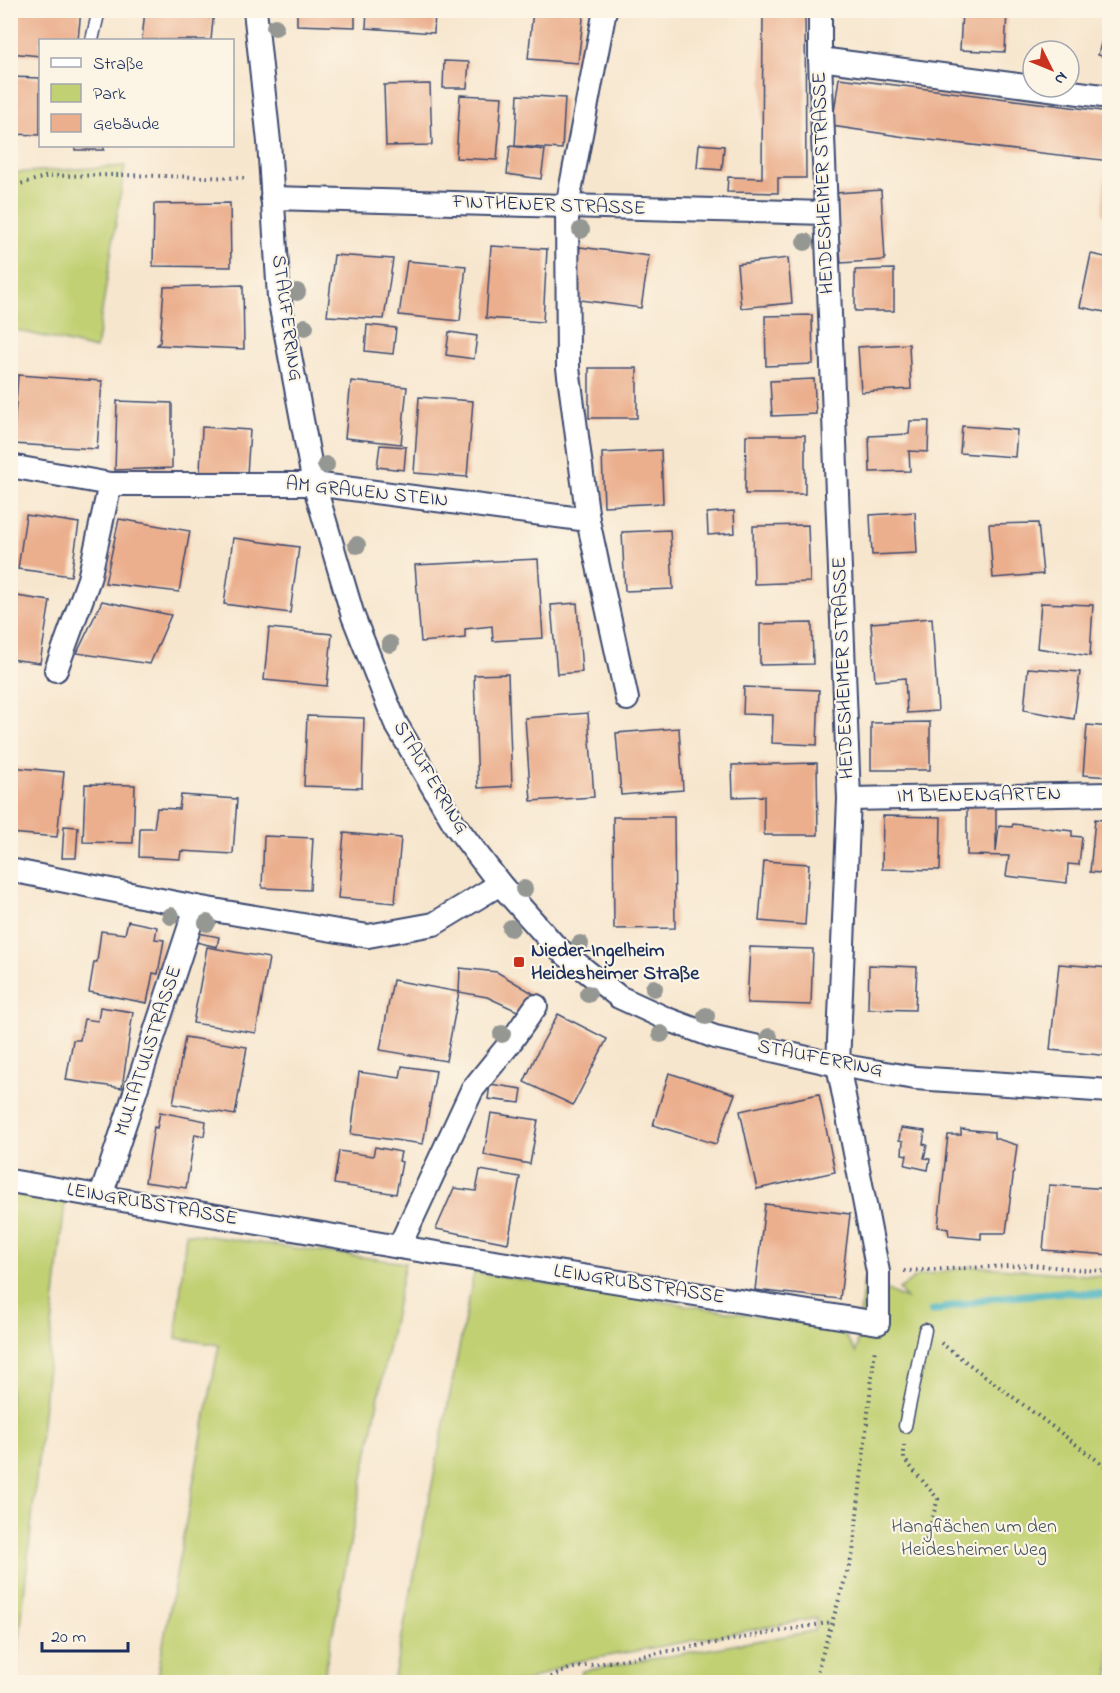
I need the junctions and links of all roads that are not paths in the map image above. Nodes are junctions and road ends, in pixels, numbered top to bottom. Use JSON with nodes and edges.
{"nodes":[{"id":1,"x":99,"y":10,"type":"edge"},
{"id":2,"x":255,"y":10,"type":"edge"},
{"id":3,"x":605,"y":10,"type":"edge"},
{"id":4,"x":820,"y":10,"type":"edge"},
{"id":5,"x":92,"y":39,"type":"edge"},
{"id":6,"x":820,"y":59,"type":"junction"},
{"id":7,"x":1110,"y":97,"type":"edge"},
{"id":8,"x":272,"y":198,"type":"junction"},
{"id":9,"x":567,"y":207,"type":"junction"},
{"id":10,"x":825,"y":213,"type":"junction"},
{"id":11,"x":10,"y":466,"type":"edge"},
{"id":12,"x":110,"y":484,"type":"junction"},
{"id":13,"x":314,"y":484,"type":"junction"},
{"id":14,"x":588,"y":520,"type":"junction"},
{"id":15,"x":56,"y":670,"type":"dead end"},
{"id":16,"x":627,"y":699,"type":"dead end"},
{"id":17,"x":1110,"y":794,"type":"edge"},
{"id":18,"x":849,"y":799,"type":"junction"},
{"id":19,"x":10,"y":870,"type":"edge"},
{"id":20,"x":500,"y":884,"type":"junction"},
{"id":21,"x":196,"y":907,"type":"junction"},
{"id":22,"x":536,"y":1006,"type":"dead end"},
{"id":23,"x":838,"y":1065,"type":"junction"},
{"id":24,"x":1110,"y":1091,"type":"edge"},
{"id":25,"x":10,"y":1181,"type":"edge"},
{"id":26,"x":101,"y":1196,"type":"junction"},
{"id":27,"x":399,"y":1247,"type":"junction"},
{"id":28,"x":878,"y":1323,"type":"joint"},
{"id":29,"x":925,"y":1330,"type":"road end"},
{"id":30,"x":905,"y":1426,"type":"road end"}],
"edges":[{"from":1,"to":5,"type":"lane"},
{"from":2,"to":8,"type":"street","name":"STAUFERRING"},
{"from":3,"to":9,"type":"street"},
{"from":4,"to":6,"type":"street","name":"HEIDESHEIMER STRASSE"},
{"from":6,"to":7,"type":"street"},
{"from":6,"to":10,"type":"street","name":"HEIDESHEIMER STRASSE"},
{"from":8,"to":9,"type":"street","name":"FINTHENER STRASSE"},
{"from":8,"to":13,"type":"street","name":"STAUFERRING"},
{"from":9,"to":10,"type":"street","name":"FINTHENER STRASSE"},
{"from":9,"to":14,"type":"street"},
{"from":10,"to":18,"type":"street","name":"HEIDESHEIMER STRASSE"},
{"from":11,"to":12,"type":"street","name":"AM GRAUEN STEIN"},
{"from":12,"to":13,"type":"street","name":"AM GRAUEN STEIN"},
{"from":12,"to":15,"type":"street"},
{"from":13,"to":14,"type":"street","name":"AM GRAUEN STEIN"},
{"from":13,"to":20,"type":"street","name":"STAUFERRING"},
{"from":14,"to":16,"type":"street"},
{"from":17,"to":18,"type":"street","name":"IM BIENENGARTEN"},
{"from":18,"to":23,"type":"street","name":"HEIDESHEIMER STRASSE"},
{"from":19,"to":21,"type":"street"},
{"from":20,"to":21,"type":"street"},
{"from":20,"to":23,"type":"street","name":"STAUFERRING"},
{"from":21,"to":26,"type":"street","name":"MULTATULISTRASSE"},
{"from":22,"to":27,"type":"street"},
{"from":23,"to":24,"type":"street","name":"STAUFERRING"},
{"from":23,"to":28,"type":"street","name":"HEIDESHEIMER STRASSE"},
{"from":25,"to":26,"type":"street","name":"LEINGRUBSTRASSE"},
{"from":26,"to":27,"type":"street","name":"LEINGRUBSTRASSE"},
{"from":27,"to":28,"type":"street","name":"LEINGRUBSTRASSE"},
{"from":29,"to":30,"type":"lane"}]}
